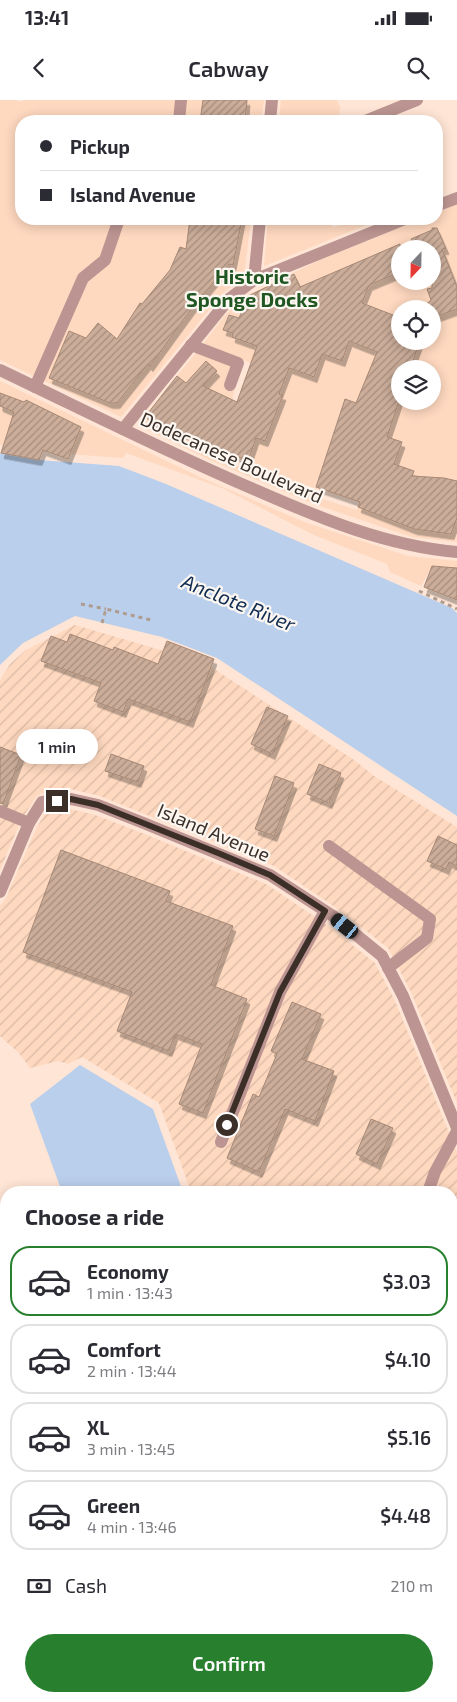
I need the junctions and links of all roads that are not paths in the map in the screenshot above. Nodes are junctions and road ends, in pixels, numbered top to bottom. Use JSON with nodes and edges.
{"nodes":[{"id":1,"x":181,"y":100,"type":"edge"},
{"id":2,"x":272,"y":100,"type":"edge"},
{"id":3,"x":417,"y":100,"type":"edge"},
{"id":4,"x":180,"y":115,"type":"edge"},
{"id":5,"x":271,"y":115,"type":"edge"},
{"id":6,"x":380,"y":115,"type":"edge"},
{"id":7,"x":457,"y":198,"type":"edge"},
{"id":8,"x":443,"y":203,"type":"edge"},
{"id":9,"x":117,"y":225,"type":"edge"},
{"id":10,"x":259,"y":225,"type":"edge"},
{"id":11,"x":390,"y":225,"type":"edge"},
{"id":12,"x":254,"y":280,"type":"junction"},
{"id":13,"x":191,"y":345,"type":"junction"},
{"id":14,"x":0,"y":370,"type":"edge"},
{"id":15,"x":230,"y":385,"type":"dead end"},
{"id":16,"x":35,"y":387,"type":"junction"},
{"id":17,"x":123,"y":429,"type":"junction"},
{"id":18,"x":457,"y":552,"type":"edge"},
{"id":19,"x":0,"y":810,"type":"edge"},
{"id":20,"x":29,"y":823,"type":"junction"},
{"id":21,"x":329,"y":846,"type":"dead end"},
{"id":22,"x":0,"y":892,"type":"edge"},
{"id":23,"x":325,"y":911,"type":"junction"},
{"id":24,"x":388,"y":968,"type":"junction"},
{"id":25,"x":457,"y":1129,"type":"edge"},
{"id":26,"x":220,"y":1142,"type":"dead end"},
{"id":27,"x":430,"y":1186,"type":"edge"}],
"edges":[{"from":1,"to":4,"type":"street"},
{"from":2,"to":5,"type":"street"},
{"from":3,"to":6,"type":"street"},
{"from":7,"to":8,"type":"street"},
{"from":9,"to":16,"type":"street"},
{"from":10,"to":12,"type":"street"},
{"from":11,"to":12,"type":"street"},
{"from":12,"to":13,"type":"street"},
{"from":13,"to":15,"type":"street"},
{"from":13,"to":17,"type":"street"},
{"from":14,"to":16,"type":"street","name":"Dodecanese Boulevard"},
{"from":16,"to":17,"type":"street","name":"Dodecanese Boulevard"},
{"from":17,"to":18,"type":"street","name":"Dodecanese Boulevard"},
{"from":19,"to":20,"type":"street"},
{"from":20,"to":22,"type":"street","name":"Island Avenue"},
{"from":20,"to":23,"type":"street","name":"Island Avenue"},
{"from":21,"to":24,"type":"street"},
{"from":23,"to":24,"type":"street","name":"Island Avenue"},
{"from":23,"to":26,"type":"street"},
{"from":24,"to":25,"type":"street","name":"Island Avenue"},
{"from":25,"to":27,"type":"street"}]}
